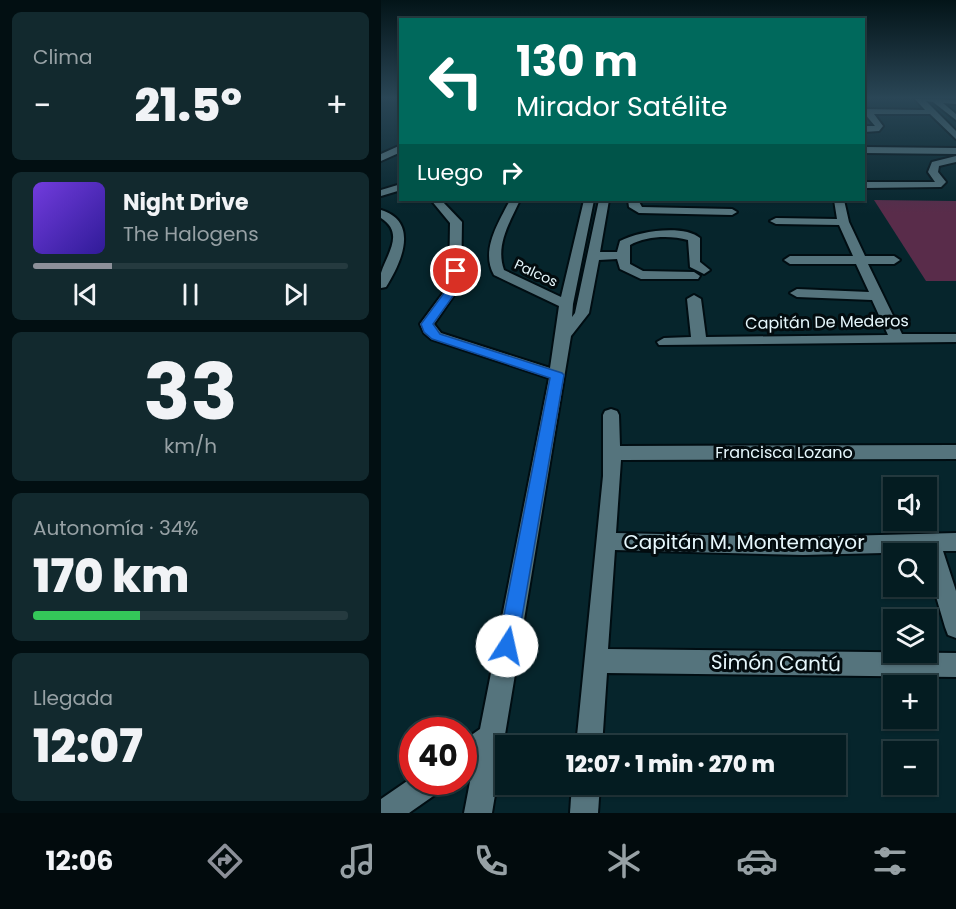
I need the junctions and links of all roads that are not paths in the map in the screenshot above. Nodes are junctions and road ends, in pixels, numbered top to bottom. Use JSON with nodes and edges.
{"nodes":[{"id":1,"x":399,"y":149,"type":"edge"},
{"id":2,"x":865,"y":150,"type":"edge"},
{"id":3,"x":956,"y":151,"type":"edge"},
{"id":4,"x":399,"y":155,"type":"edge"},
{"id":5,"x":381,"y":158,"type":"edge"},
{"id":6,"x":956,"y":159,"type":"edge"},
{"id":7,"x":381,"y":163,"type":"edge"},
{"id":8,"x":865,"y":185,"type":"edge"},
{"id":9,"x":399,"y":188,"type":"edge"},
{"id":10,"x":399,"y":195,"type":"edge"},
{"id":11,"x":381,"y":197,"type":"edge"},
{"id":12,"x":437,"y":201,"type":"edge"},
{"id":13,"x":515,"y":201,"type":"edge"},
{"id":14,"x":589,"y":201,"type":"edge"},
{"id":15,"x":604,"y":201,"type":"edge"},
{"id":16,"x":633,"y":201,"type":"edge"},
{"id":17,"x":839,"y":201,"type":"edge"},
{"id":18,"x":732,"y":212,"type":"dead end"},
{"id":19,"x":381,"y":213,"type":"edge"},
{"id":20,"x":776,"y":221,"type":"dead end"},
{"id":21,"x":843,"y":222,"type":"junction"},
{"id":22,"x":622,"y":255,"type":"junction"},
{"id":23,"x":595,"y":256,"type":"junction"},
{"id":24,"x":861,"y":259,"type":"junction"},
{"id":25,"x":790,"y":260,"type":"dead end"},
{"id":26,"x":894,"y":260,"type":"dead end"},
{"id":27,"x":381,"y":284,"type":"edge"},
{"id":28,"x":797,"y":294,"type":"dead end"},
{"id":29,"x":877,"y":296,"type":"junction"},
{"id":30,"x":694,"y":299,"type":"dead end"},
{"id":31,"x":566,"y":304,"type":"junction"},
{"id":32,"x":564,"y":335,"type":"junction"},
{"id":33,"x":956,"y":338,"type":"edge"},
{"id":34,"x":897,"y":339,"type":"junction"},
{"id":35,"x":699,"y":341,"type":"junction"},
{"id":36,"x":664,"y":342,"type":"dead end"},
{"id":37,"x":557,"y":375,"type":"junction"},
{"id":38,"x":611,"y":415,"type":"dead end"},
{"id":39,"x":956,"y":452,"type":"edge"},
{"id":40,"x":612,"y":453,"type":"junction"},
{"id":41,"x":930,"y":541,"type":"junction"},
{"id":42,"x":605,"y":542,"type":"junction"},
{"id":43,"x":956,"y":542,"type":"edge"},
{"id":44,"x":956,"y":627,"type":"edge"},
{"id":45,"x":595,"y":661,"type":"junction"},
{"id":46,"x":956,"y":664,"type":"edge"},
{"id":47,"x":590,"y":735,"type":"edge"},
{"id":48,"x":491,"y":737,"type":"junction"},
{"id":49,"x":477,"y":747,"type":"edge"},
{"id":50,"x":411,"y":795,"type":"edge"},
{"id":51,"x":585,"y":795,"type":"edge"},
{"id":52,"x":385,"y":813,"type":"edge"},
{"id":53,"x":478,"y":813,"type":"edge"},
{"id":54,"x":584,"y":813,"type":"edge"}],
"edges":[{"from":1,"to":5,"type":"street"},
{"from":2,"to":3,"type":"street"},
{"from":4,"to":7,"type":"street"},
{"from":6,"to":8,"type":"street"},
{"from":9,"to":11,"type":"street"},
{"from":10,"to":11,"type":"street"},
{"from":12,"to":37,"type":"street"},
{"from":13,"to":31,"type":"street","name":"Palcos"},
{"from":14,"to":31,"type":"street"},
{"from":15,"to":23,"type":"street"},
{"from":16,"to":18,"type":"street"},
{"from":17,"to":21,"type":"street"},
{"from":19,"to":27,"type":"street"},
{"from":20,"to":21,"type":"street"},
{"from":21,"to":24,"type":"street"},
{"from":22,"to":22,"type":"street"},
{"from":22,"to":23,"type":"street"},
{"from":23,"to":32,"type":"street"},
{"from":24,"to":25,"type":"street"},
{"from":24,"to":26,"type":"street"},
{"from":24,"to":29,"type":"street"},
{"from":28,"to":29,"type":"street"},
{"from":29,"to":34,"type":"street"},
{"from":30,"to":35,"type":"street"},
{"from":31,"to":32,"type":"street"},
{"from":32,"to":37,"type":"street"},
{"from":33,"to":34,"type":"street","name":"Capitán De Mederos"},
{"from":34,"to":35,"type":"street","name":"Capitán De Mederos"},
{"from":35,"to":36,"type":"street","name":"Capitán De Mederos"},
{"from":37,"to":48,"type":"street"},
{"from":38,"to":40,"type":"street"},
{"from":39,"to":40,"type":"street","name":"Francisca Lozano"},
{"from":40,"to":42,"type":"street"},
{"from":41,"to":42,"type":"street","name":"Capitán M. Montemayor"},
{"from":41,"to":43,"type":"street","name":"Capitán M. Montemayor"},
{"from":41,"to":44,"type":"street"},
{"from":42,"to":45,"type":"street"},
{"from":45,"to":46,"type":"street","name":"Simón Cantú"},
{"from":45,"to":47,"type":"street"},
{"from":48,"to":49,"type":"street"},
{"from":48,"to":53,"type":"street"},
{"from":50,"to":52,"type":"street"},
{"from":51,"to":54,"type":"street"}]}
